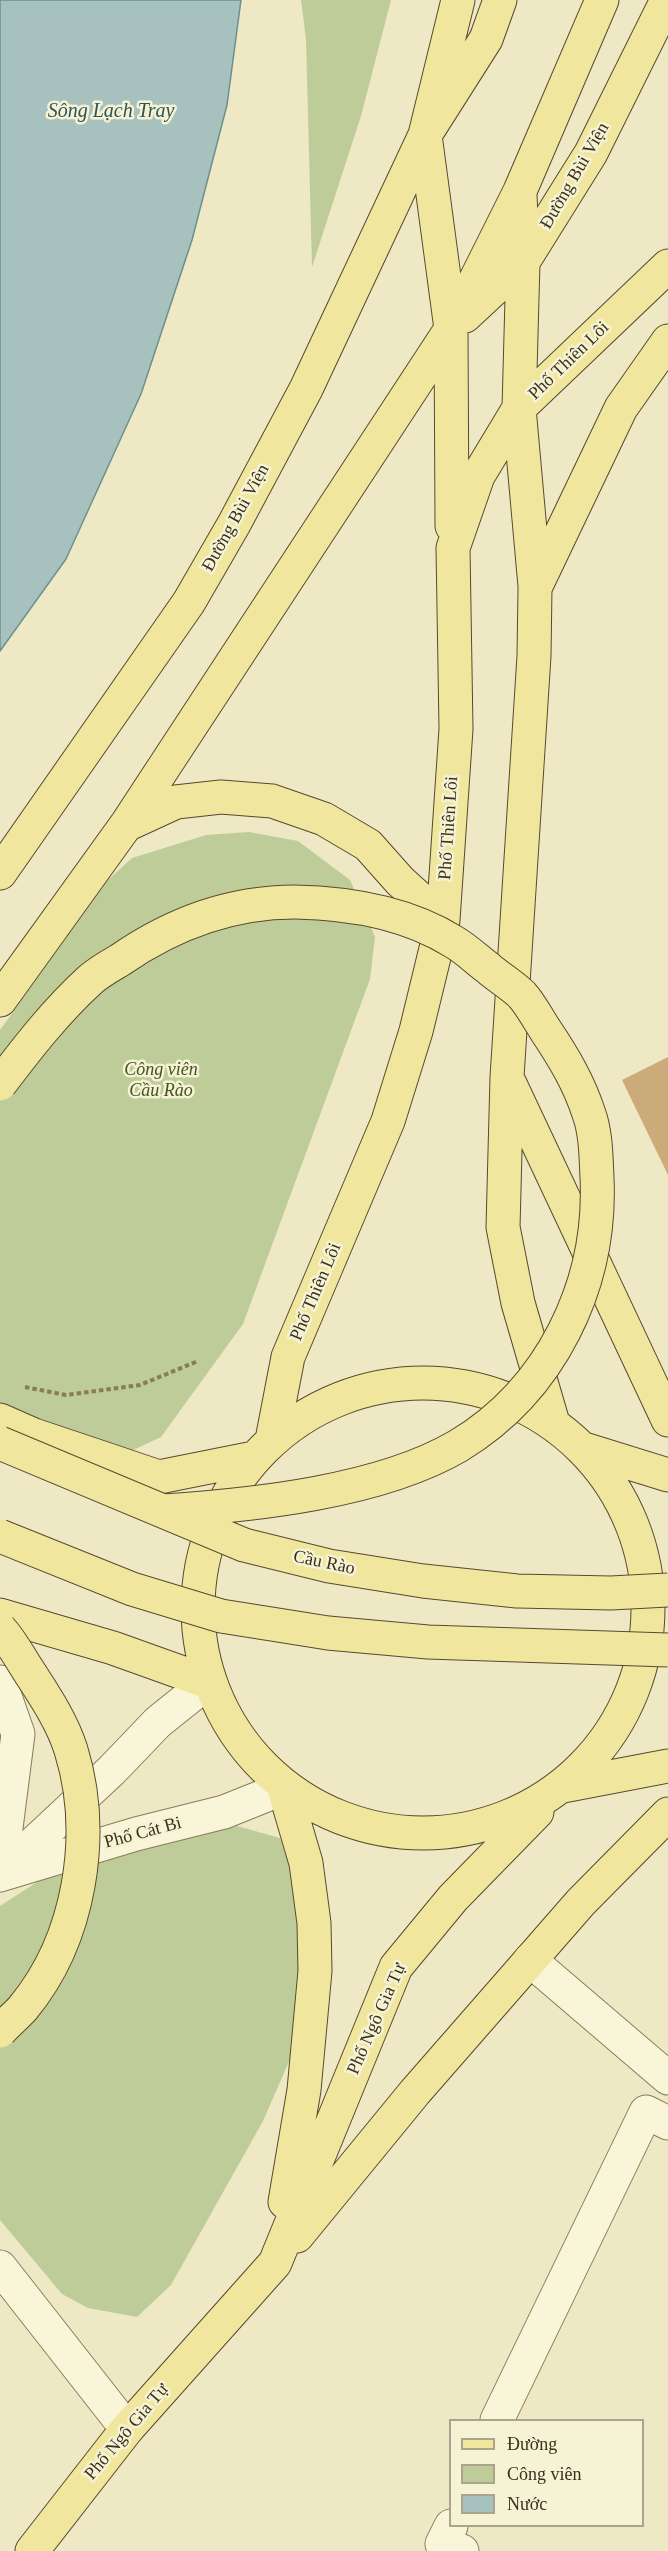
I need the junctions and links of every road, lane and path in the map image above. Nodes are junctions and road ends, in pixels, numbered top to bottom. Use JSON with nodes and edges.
{"nodes":[{"id":1,"x":458,"y":0,"type":"edge"},
{"id":2,"x":500,"y":0,"type":"edge"},
{"id":3,"x":602,"y":0,"type":"edge"},
{"id":4,"x":667,"y":0,"type":"edge"},
{"id":5,"x":425,"y":135,"type":"junction"},
{"id":6,"x":520,"y":191,"type":"junction"},
{"id":7,"x":523,"y":262,"type":"junction"},
{"id":8,"x":668,"y":266,"type":"edge"},
{"id":9,"x":451,"y":329,"type":"junction"},
{"id":10,"x":668,"y":341,"type":"edge"},
{"id":11,"x":519,"y":408,"type":"junction"},
{"id":12,"x":453,"y":548,"type":"junction"},
{"id":13,"x":535,"y":588,"type":"junction"},
{"id":14,"x":126,"y":825,"type":"junction"},
{"id":15,"x":0,"y":873,"type":"edge"},
{"id":16,"x":443,"y":920,"type":"junction"},
{"id":17,"x":0,"y":1000,"type":"edge"},
{"id":18,"x":507,"y":1077,"type":"junction"},
{"id":19,"x":0,"y":1084,"type":"edge"},
{"id":20,"x":198,"y":1361,"type":"dead end"},
{"id":21,"x":22,"y":1386,"type":"dead end"},
{"id":22,"x":0,"y":1420,"type":"edge"},
{"id":23,"x":668,"y":1420,"type":"edge"},
{"id":24,"x":553,"y":1423,"type":"junction"},
{"id":25,"x":0,"y":1443,"type":"edge"},
{"id":26,"x":263,"y":1449,"type":"junction"},
{"id":27,"x":584,"y":1449,"type":"junction"},
{"id":28,"x":668,"y":1475,"type":"edge"},
{"id":29,"x":164,"y":1511,"type":"junction"},
{"id":30,"x":0,"y":1536,"type":"edge"},
{"id":31,"x":668,"y":1590,"type":"edge"},
{"id":32,"x":0,"y":1616,"type":"edge"},
{"id":33,"x":0,"y":1629,"type":"edge"},
{"id":34,"x":668,"y":1650,"type":"edge"},
{"id":35,"x":0,"y":1682,"type":"edge"},
{"id":36,"x":208,"y":1682,"type":"junction"},
{"id":37,"x":668,"y":1766,"type":"edge"},
{"id":38,"x":563,"y":1786,"type":"junction"},
{"id":39,"x":284,"y":1788,"type":"junction"},
{"id":40,"x":668,"y":1814,"type":"edge"},
{"id":41,"x":0,"y":1875,"type":"edge"},
{"id":42,"x":530,"y":1960,"type":"junction"},
{"id":43,"x":0,"y":2031,"type":"edge"},
{"id":44,"x":668,"y":2078,"type":"edge"},
{"id":45,"x":668,"y":2123,"type":"edge"},
{"id":46,"x":275,"y":2263,"type":"junction"},
{"id":47,"x":0,"y":2267,"type":"edge"},
{"id":48,"x":498,"y":2419,"type":"edge"},
{"id":49,"x":127,"y":2429,"type":"junction"},
{"id":50,"x":450,"y":2527,"type":"edge"},
{"id":51,"x":32,"y":2551,"type":"edge"},
{"id":52,"x":462,"y":2551,"type":"edge"}],
"edges":[{"from":1,"to":5,"type":"main road","name":"Đường Bùi Viện"},
{"from":2,"to":5,"type":"main road","name":"Đường Bùi Viện"},
{"from":3,"to":6,"type":"main road","name":"Đường Bùi Viện"},
{"from":4,"to":7,"type":"main road","name":"Đường Bùi Viện"},
{"from":5,"to":9,"type":"main road"},
{"from":5,"to":15,"type":"main road","name":"Đường Bùi Viện"},
{"from":6,"to":7,"type":"main road"},
{"from":6,"to":9,"type":"main road","name":"Đường Bùi Viện"},
{"from":7,"to":9,"type":"main road","name":"Đường Bùi Viện"},
{"from":7,"to":11,"type":"main road"},
{"from":8,"to":11,"type":"main road","name":"Phố Thiên Lôi"},
{"from":9,"to":12,"type":"main road"},
{"from":9,"to":14,"type":"main road","name":"Đường Bùi Viện"},
{"from":10,"to":13,"type":"main road"},
{"from":11,"to":12,"type":"main road","name":"Phố Thiên Lôi"},
{"from":11,"to":13,"type":"main road"},
{"from":12,"to":16,"type":"main road","name":"Phố Thiên Lôi"},
{"from":13,"to":18,"type":"main road"},
{"from":14,"to":16,"type":"main road"},
{"from":14,"to":17,"type":"main road","name":"Đường Bùi Viện"},
{"from":16,"to":26,"type":"main road","name":"Phố Thiên Lôi"},
{"from":18,"to":23,"type":"main road"},
{"from":18,"to":24,"type":"main road"},
{"from":19,"to":29,"type":"main road","bridge":true},
{"from":20,"to":21,"type":"path"},
{"from":22,"to":26,"type":"main road"},
{"from":24,"to":26,"type":"main road"},
{"from":24,"to":27,"type":"main road"},
{"from":25,"to":29,"type":"main road","name":"Cầu Rào","bridge":true},
{"from":26,"to":36,"type":"main road"},
{"from":27,"to":28,"type":"main road"},
{"from":27,"to":38,"type":"main road","name":"Phố Ngô Gia Tự"},
{"from":29,"to":31,"type":"main road","name":"Cầu Rào","bridge":true},
{"from":30,"to":34,"type":"main road","bridge":true},
{"from":32,"to":36,"type":"main road"},
{"from":33,"to":43,"type":"main road","bridge":true},
{"from":35,"to":41,"type":"street"},
{"from":36,"to":39,"type":"main road"},
{"from":36,"to":41,"type":"street"},
{"from":37,"to":38,"type":"main road"},
{"from":38,"to":39,"type":"main road"},
{"from":38,"to":46,"type":"main road","name":"Phố Ngô Gia Tự"},
{"from":39,"to":41,"type":"street","name":"Phố Cát Bi"},
{"from":39,"to":46,"type":"main road"},
{"from":40,"to":42,"type":"main road"},
{"from":42,"to":44,"type":"street"},
{"from":42,"to":46,"type":"main road"},
{"from":45,"to":48,"type":"street"},
{"from":46,"to":49,"type":"main road","name":"Phố Ngô Gia Tự"},
{"from":47,"to":49,"type":"street"},
{"from":49,"to":51,"type":"main road","name":"Phố Ngô Gia Tự"},
{"from":50,"to":52,"type":"street"}]}
